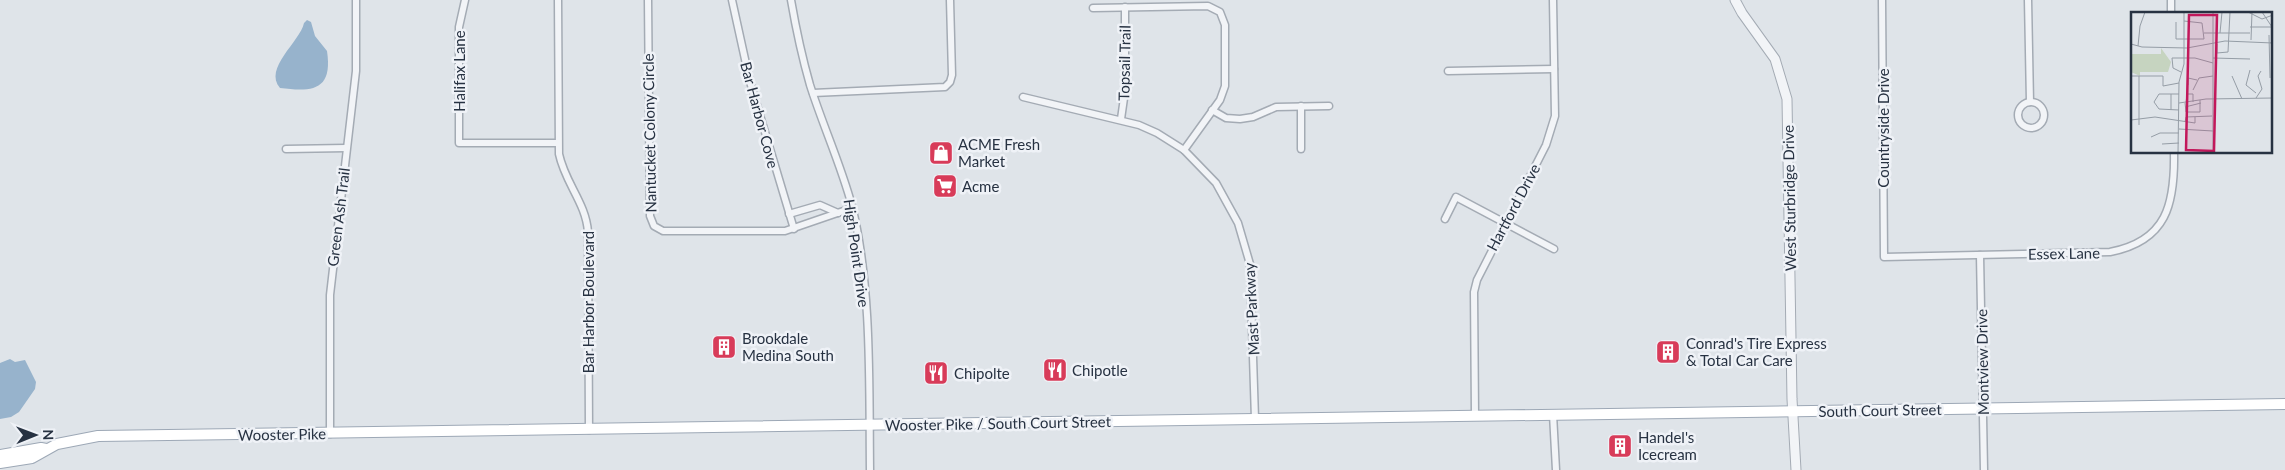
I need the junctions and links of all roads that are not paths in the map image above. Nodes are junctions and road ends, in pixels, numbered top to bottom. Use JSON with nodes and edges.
{"nodes":[{"id":1,"x":356,"y":0,"type":"edge"},
{"id":2,"x":465,"y":0,"type":"edge"},
{"id":3,"x":558,"y":0,"type":"edge"},
{"id":4,"x":648,"y":0,"type":"edge"},
{"id":5,"x":732,"y":0,"type":"edge"},
{"id":6,"x":791,"y":0,"type":"edge"},
{"id":7,"x":950,"y":0,"type":"edge"},
{"id":8,"x":1552,"y":0,"type":"edge"},
{"id":9,"x":1735,"y":0,"type":"edge"},
{"id":10,"x":1882,"y":0,"type":"edge"},
{"id":11,"x":2028,"y":0,"type":"edge"},
{"id":12,"x":1125,"y":7,"type":"junction"},
{"id":13,"x":1093,"y":8,"type":"dead end"},
{"id":14,"x":1554,"y":69,"type":"junction"},
{"id":15,"x":1448,"y":71,"type":"dead end"},
{"id":16,"x":813,"y":93,"type":"junction"},
{"id":17,"x":1023,"y":97,"type":"dead end"},
{"id":18,"x":2030,"y":102,"type":"junction"},
{"id":19,"x":1301,"y":106,"type":"junction"},
{"id":20,"x":1329,"y":106,"type":"dead end"},
{"id":21,"x":1212,"y":110,"type":"junction"},
{"id":22,"x":1121,"y":119,"type":"junction"},
{"id":23,"x":558,"y":143,"type":"junction"},
{"id":24,"x":346,"y":148,"type":"junction"},
{"id":25,"x":286,"y":149,"type":"dead end"},
{"id":26,"x":1301,"y":149,"type":"dead end"},
{"id":27,"x":1184,"y":150,"type":"junction"},
{"id":28,"x":2174,"y":154,"type":"edge"},
{"id":29,"x":852,"y":208,"type":"junction"},
{"id":30,"x":838,"y":213,"type":"junction"},
{"id":31,"x":789,"y":214,"type":"junction"},
{"id":32,"x":1445,"y":219,"type":"dead end"},
{"id":33,"x":1505,"y":223,"type":"junction"},
{"id":34,"x":794,"y":229,"type":"junction"},
{"id":35,"x":1554,"y":249,"type":"dead end"},
{"id":36,"x":1980,"y":255,"type":"junction"},
{"id":37,"x":1884,"y":257,"type":"joint"},
{"id":38,"x":2285,"y":404,"type":"edge"},
{"id":39,"x":1982,"y":407,"type":"junction"},
{"id":40,"x":1794,"y":411,"type":"junction"},
{"id":41,"x":1553,"y":414,"type":"junction"},
{"id":42,"x":1474,"y":416,"type":"junction"},
{"id":43,"x":1255,"y":419,"type":"junction"},
{"id":44,"x":870,"y":426,"type":"junction"},
{"id":45,"x":589,"y":430,"type":"junction"},
{"id":46,"x":521,"y":431,"type":"joint"},
{"id":47,"x":330,"y":434,"type":"junction"},
{"id":48,"x":46,"y":449,"type":"junction"},
{"id":49,"x":0,"y":455,"type":"edge"},
{"id":50,"x":0,"y":463,"type":"edge"},
{"id":51,"x":870,"y":470,"type":"edge"},
{"id":52,"x":1556,"y":470,"type":"edge"},
{"id":53,"x":1796,"y":470,"type":"edge"},
{"id":54,"x":1984,"y":470,"type":"edge"}],
"edges":[{"from":1,"to":24,"type":"street","name":"Green Ash Trail"},
{"from":2,"to":23,"type":"street","name":"Halifax Lane"},
{"from":3,"to":23,"type":"street","name":"Bar Harbor Boulevard"},
{"from":4,"to":34,"type":"street","name":"Nantucket Colony Circle"},
{"from":5,"to":31,"type":"street","name":"Bar Harbor Cove"},
{"from":6,"to":16,"type":"street","name":"High Point Drive"},
{"from":7,"to":16,"type":"street"},
{"from":8,"to":14,"type":"street","name":"Hartford Drive"},
{"from":9,"to":40,"type":"street","name":"West Sturbridge Drive"},
{"from":10,"to":37,"type":"street","name":"Countryside Drive"},
{"from":11,"to":18,"type":"street"},
{"from":12,"to":13,"type":"street"},
{"from":12,"to":21,"type":"street"},
{"from":12,"to":22,"type":"street","name":"Topsail Trail"},
{"from":14,"to":15,"type":"street"},
{"from":14,"to":33,"type":"street","name":"Hartford Drive"},
{"from":16,"to":29,"type":"street","name":"High Point Drive"},
{"from":17,"to":22,"type":"street","name":"Mast Parkway"},
{"from":18,"to":18,"type":"street"},
{"from":19,"to":20,"type":"street"},
{"from":19,"to":21,"type":"street"},
{"from":19,"to":26,"type":"street"},
{"from":21,"to":27,"type":"street"},
{"from":22,"to":27,"type":"street","name":"Mast Parkway"},
{"from":23,"to":45,"type":"street","name":"Bar Harbor Boulevard"},
{"from":24,"to":25,"type":"street"},
{"from":24,"to":47,"type":"street","name":"Green Ash Trail"},
{"from":27,"to":43,"type":"street","name":"Mast Parkway"},
{"from":28,"to":36,"type":"street","name":"Essex Lane"},
{"from":29,"to":30,"type":"street","name":"Nantucket Colony Circle"},
{"from":29,"to":44,"type":"street","name":"High Point Drive"},
{"from":30,"to":31,"type":"street"},
{"from":30,"to":34,"type":"street","name":"Nantucket Colony Circle"},
{"from":31,"to":34,"type":"street","name":"Bar Harbor Cove"},
{"from":32,"to":33,"type":"street"},
{"from":33,"to":35,"type":"street"},
{"from":33,"to":42,"type":"street","name":"Hartford Drive"},
{"from":36,"to":37,"type":"street","name":"Essex Lane"},
{"from":36,"to":39,"type":"street","name":"Montview Drive"},
{"from":38,"to":39,"type":"main road","name":"South Court Street"},
{"from":39,"to":40,"type":"main road","name":"South Court Street"},
{"from":39,"to":54,"type":"street","name":"Montview Drive"},
{"from":40,"to":41,"type":"main road","name":"South Court Street"},
{"from":40,"to":53,"type":"street","name":"West Sturbridge Drive"},
{"from":41,"to":42,"type":"main road","name":"South Court Street"},
{"from":41,"to":52,"type":"street"},
{"from":42,"to":43,"type":"main road","name":"Wooster Pike / South Court Street"},
{"from":43,"to":44,"type":"main road","name":"Wooster Pike / South Court Street"},
{"from":44,"to":45,"type":"main road","name":"Wooster Pike / South Court Street"},
{"from":44,"to":51,"type":"street","name":"High Point Drive"},
{"from":45,"to":46,"type":"main road","name":"Wooster Pike / South Court Street"},
{"from":46,"to":47,"type":"main road","name":"Wooster Pike"},
{"from":47,"to":48,"type":"main road","name":"Wooster Pike"},
{"from":48,"to":49,"type":"main road","name":"Wooster Pike"},
{"from":48,"to":50,"type":"main road","name":"Wooster Pike"}]}
